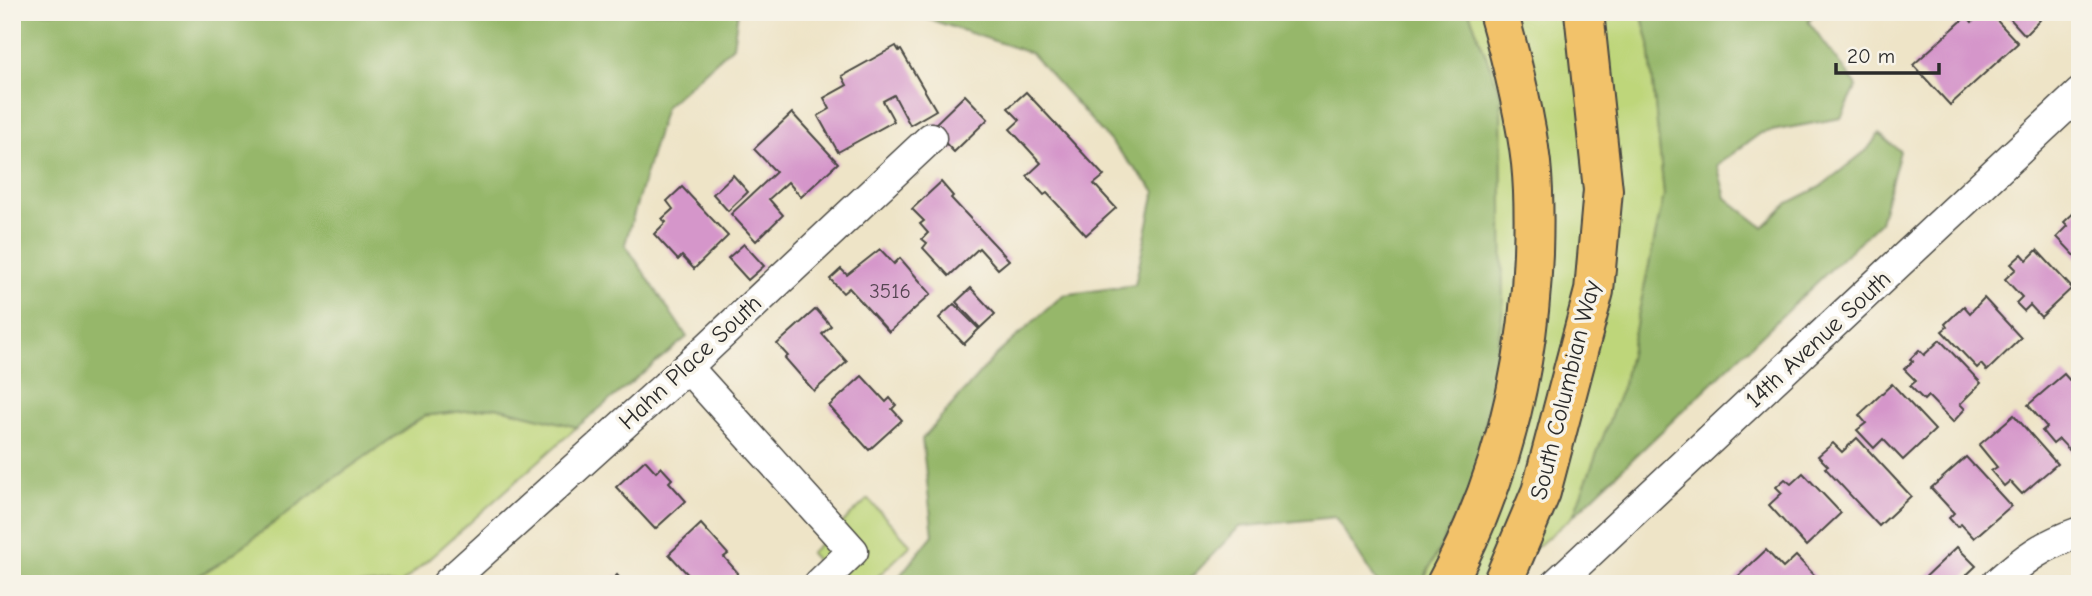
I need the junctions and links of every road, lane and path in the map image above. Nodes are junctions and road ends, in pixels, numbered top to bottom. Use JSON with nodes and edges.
{"nodes":[{"id":1,"x":1498,"y":12,"type":"edge"},
{"id":2,"x":1562,"y":12,"type":"edge"},
{"id":3,"x":1584,"y":12,"type":"edge"},
{"id":4,"x":2080,"y":93,"type":"edge"},
{"id":5,"x":931,"y":138,"type":"dead end"},
{"id":6,"x":1602,"y":190,"type":"junction"},
{"id":7,"x":687,"y":367,"type":"junction"},
{"id":8,"x":2080,"y":532,"type":"edge"},
{"id":9,"x":447,"y":584,"type":"edge"},
{"id":10,"x":819,"y":584,"type":"edge"},
{"id":11,"x":1446,"y":584,"type":"edge"},
{"id":12,"x":1502,"y":584,"type":"edge"},
{"id":13,"x":1556,"y":584,"type":"edge"},
{"id":14,"x":1996,"y":584,"type":"edge"}],
"edges":[{"from":1,"to":11,"type":"highway","name":"South Columbian Way"},
{"from":2,"to":6,"type":"highway"},
{"from":3,"to":6,"type":"highway"},
{"from":4,"to":13,"type":"street","name":"14th Avenue South"},
{"from":5,"to":7,"type":"street","name":"Hahn Place South"},
{"from":6,"to":12,"type":"highway","name":"South Columbian Way"},
{"from":7,"to":9,"type":"street","name":"Hahn Place South"},
{"from":7,"to":10,"type":"street"},
{"from":8,"to":14,"type":"street"}]}
